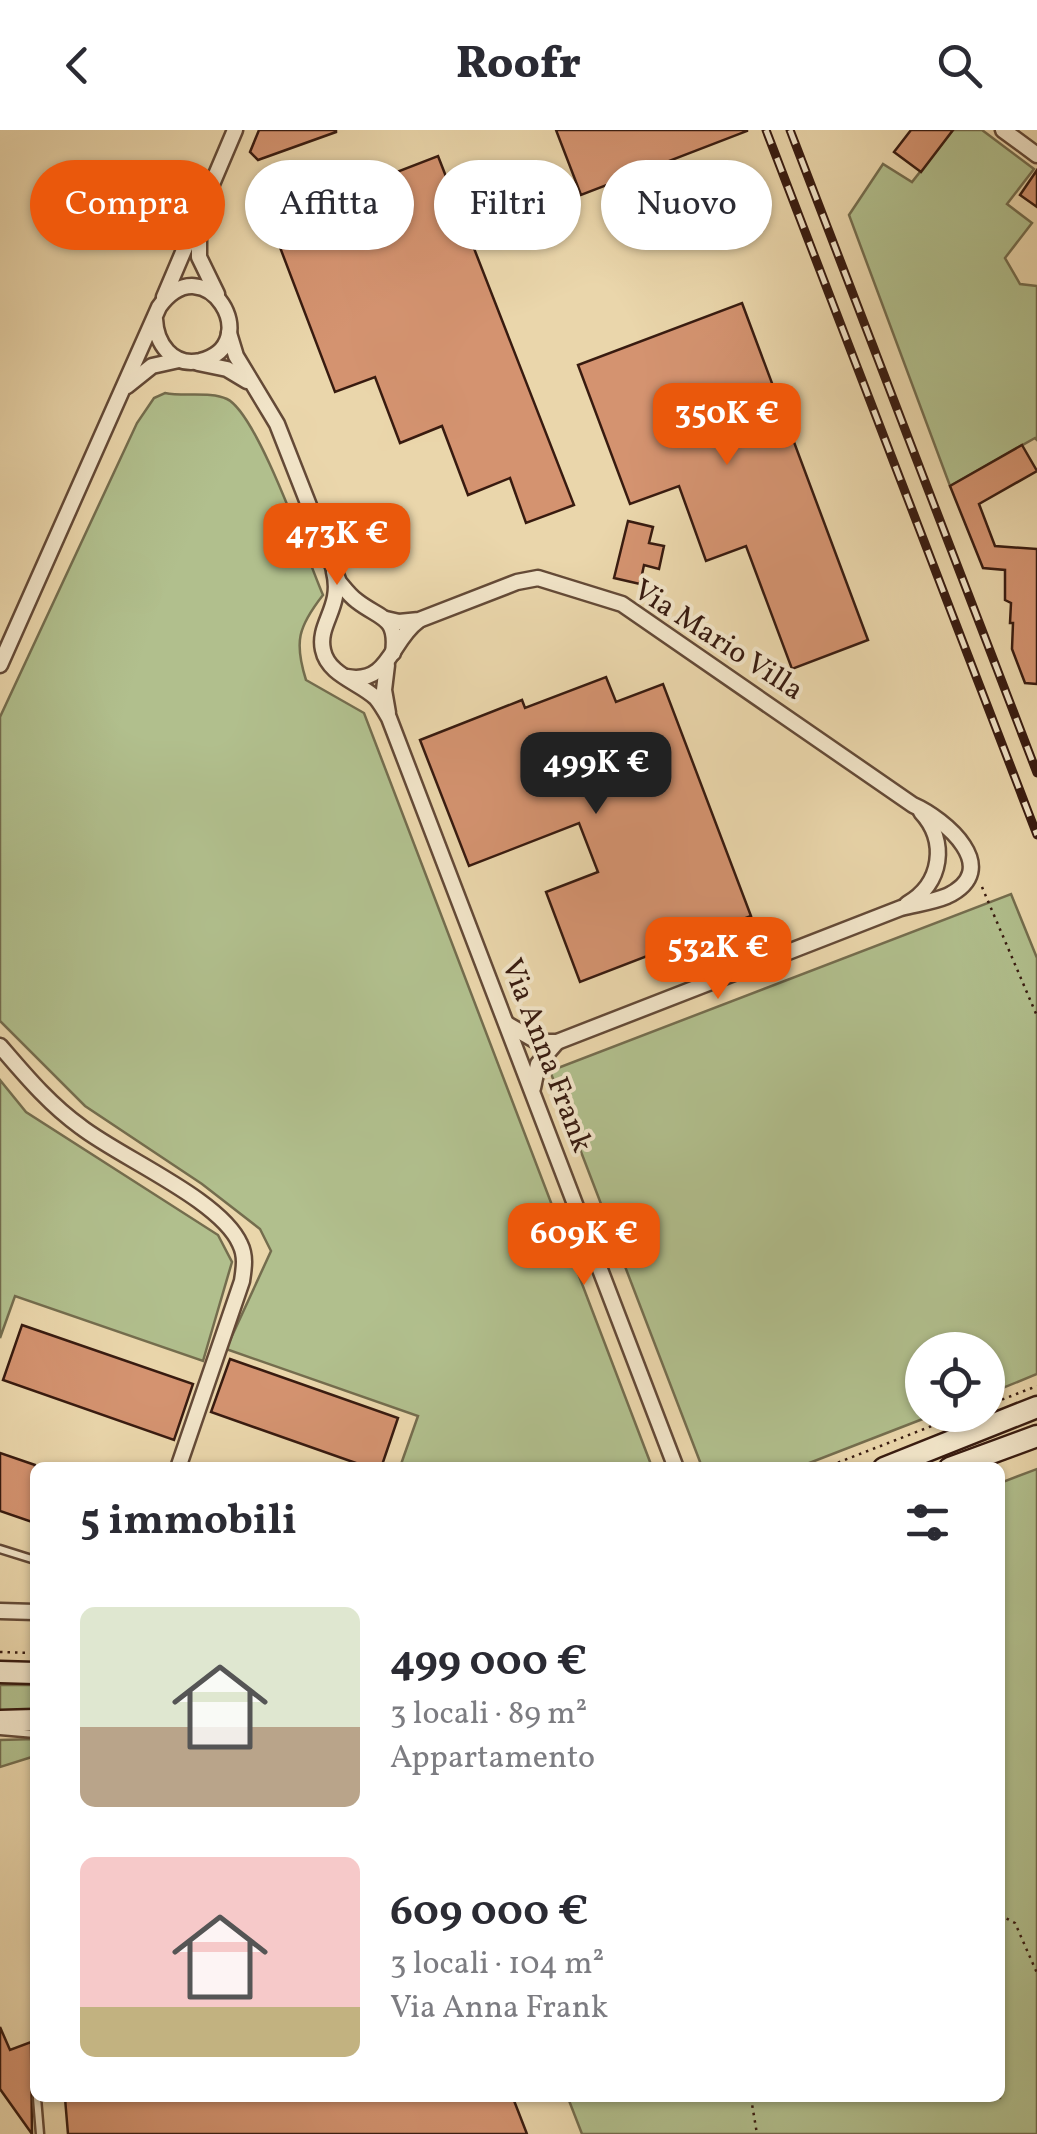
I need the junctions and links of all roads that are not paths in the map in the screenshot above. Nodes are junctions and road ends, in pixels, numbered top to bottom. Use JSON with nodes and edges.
{"nodes":[{"id":1,"x":236,"y":130,"type":"edge"},
{"id":2,"x":1003,"y":130,"type":"edge"},
{"id":3,"x":1037,"y":155,"type":"edge"},
{"id":4,"x":223,"y":160,"type":"edge"},
{"id":5,"x":184,"y":250,"type":"edge"},
{"id":6,"x":199,"y":250,"type":"edge"},
{"id":7,"x":220,"y":298,"type":"junction"},
{"id":8,"x":157,"y":313,"type":"junction"},
{"id":9,"x":229,"y":333,"type":"junction"},
{"id":10,"x":186,"y":361,"type":"junction"},
{"id":11,"x":256,"y":388,"type":"junction"},
{"id":12,"x":118,"y":398,"type":"junction"},
{"id":13,"x":334,"y":572,"type":"junction"},
{"id":14,"x":366,"y":606,"type":"junction"},
{"id":15,"x":386,"y":619,"type":"junction"},
{"id":16,"x":330,"y":620,"type":"junction"},
{"id":17,"x":419,"y":620,"type":"junction"},
{"id":18,"x":390,"y":658,"type":"junction"},
{"id":19,"x":0,"y":665,"type":"edge"},
{"id":20,"x":345,"y":676,"type":"junction"},
{"id":21,"x":389,"y":718,"type":"junction"},
{"id":22,"x":913,"y":805,"type":"junction"},
{"id":23,"x":901,"y":908,"type":"junction"},
{"id":24,"x":507,"y":1024,"type":"junction"},
{"id":25,"x":557,"y":1042,"type":"junction"},
{"id":26,"x":0,"y":1046,"type":"edge"},
{"id":27,"x":533,"y":1093,"type":"junction"},
{"id":28,"x":1037,"y":1407,"type":"edge"},
{"id":29,"x":1037,"y":1436,"type":"edge"},
{"id":30,"x":180,"y":1462,"type":"edge"},
{"id":31,"x":674,"y":1462,"type":"edge"},
{"id":32,"x":899,"y":1462,"type":"edge"},
{"id":33,"x":966,"y":1462,"type":"edge"},
{"id":34,"x":0,"y":1549,"type":"edge"},
{"id":35,"x":30,"y":1558,"type":"edge"},
{"id":36,"x":0,"y":1611,"type":"edge"},
{"id":37,"x":30,"y":1612,"type":"edge"},
{"id":38,"x":0,"y":1672,"type":"edge"},
{"id":39,"x":30,"y":1673,"type":"edge"},
{"id":40,"x":30,"y":1720,"type":"edge"},
{"id":41,"x":0,"y":1721,"type":"edge"},
{"id":42,"x":0,"y":1731,"type":"edge"},
{"id":43,"x":30,"y":1734,"type":"edge"},
{"id":44,"x":37,"y":2102,"type":"edge"},
{"id":45,"x":40,"y":2134,"type":"edge"}],
"edges":[{"from":1,"to":4,"type":"street"},
{"from":2,"to":3,"type":"street"},
{"from":5,"to":8,"type":"street"},
{"from":6,"to":7,"type":"street"},
{"from":7,"to":8,"type":"street"},
{"from":7,"to":9,"type":"street"},
{"from":8,"to":10,"type":"street"},
{"from":8,"to":12,"type":"street"},
{"from":9,"to":10,"type":"street"},
{"from":9,"to":11,"type":"street"},
{"from":10,"to":11,"type":"street"},
{"from":10,"to":12,"type":"street"},
{"from":11,"to":13,"type":"street"},
{"from":12,"to":19,"type":"street"},
{"from":13,"to":14,"type":"street"},
{"from":13,"to":16,"type":"street"},
{"from":14,"to":15,"type":"street"},
{"from":14,"to":16,"type":"street"},
{"from":15,"to":17,"type":"street","name":"Via Mario Villa"},
{"from":15,"to":18,"type":"street"},
{"from":16,"to":20,"type":"street"},
{"from":17,"to":18,"type":"street"},
{"from":17,"to":22,"type":"street","name":"Via Mario Villa"},
{"from":18,"to":20,"type":"street"},
{"from":18,"to":21,"type":"street","name":"Via Anna Frank"},
{"from":20,"to":21,"type":"street","name":"Via Anna Frank"},
{"from":21,"to":24,"type":"street","name":"Via Anna Frank"},
{"from":22,"to":23,"type":"street","name":"Via Mario Villa"},
{"from":22,"to":23,"type":"street","name":"Via Mario Villa"},
{"from":23,"to":25,"type":"street","name":"Via Mario Villa"},
{"from":24,"to":25,"type":"street"},
{"from":24,"to":27,"type":"street","name":"Via Anna Frank"},
{"from":25,"to":27,"type":"street"},
{"from":26,"to":30,"type":"street"},
{"from":27,"to":31,"type":"street","name":"Via Anna Frank"},
{"from":28,"to":32,"type":"main road"},
{"from":29,"to":33,"type":"main road"},
{"from":34,"to":35,"type":"lane"},
{"from":36,"to":37,"type":"street"},
{"from":38,"to":39,"type":"main road"},
{"from":40,"to":41,"type":"main road"},
{"from":42,"to":43,"type":"lane"},
{"from":44,"to":45,"type":"lane"}]}
